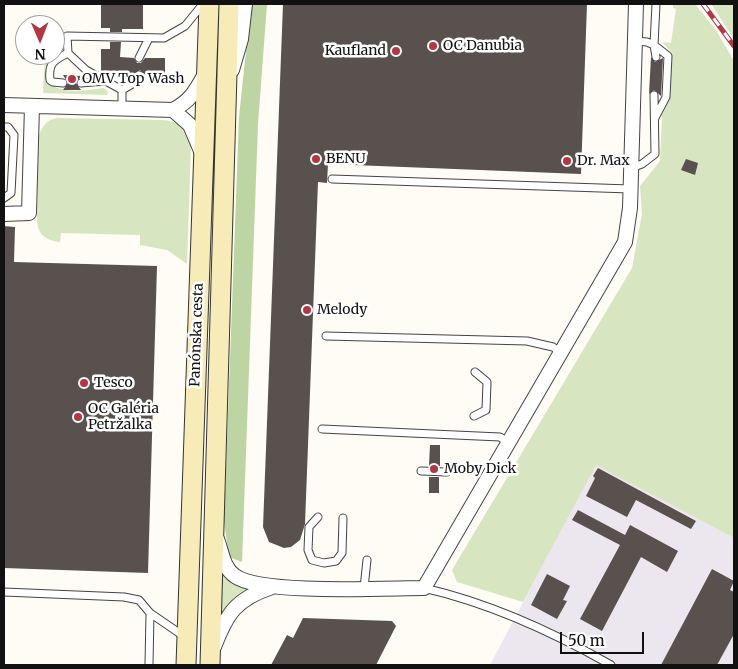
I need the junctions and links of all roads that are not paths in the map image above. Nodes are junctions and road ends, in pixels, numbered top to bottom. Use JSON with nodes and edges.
{"nodes":[{"id":1,"x":203,"y":4,"type":"edge"},
{"id":2,"x":209,"y":4,"type":"edge"},
{"id":3,"x":229,"y":4,"type":"edge"},
{"id":4,"x":245,"y":4,"type":"edge"},
{"id":5,"x":636,"y":4,"type":"edge"},
{"id":6,"x":656,"y":4,"type":"edge"},
{"id":7,"x":149,"y":38,"type":"junction"},
{"id":8,"x":636,"y":41,"type":"junction"},
{"id":9,"x":654,"y":45,"type":"junction"},
{"id":10,"x":68,"y":53,"type":"junction"},
{"id":11,"x":656,"y":57,"type":"dead end"},
{"id":12,"x":140,"y":58,"type":"dead end"},
{"id":13,"x":207,"y":71,"type":"junction"},
{"id":14,"x":139,"y":75,"type":"dead end"},
{"id":15,"x":104,"y":81,"type":"junction"},
{"id":16,"x":63,"y":83,"type":"dead end"},
{"id":17,"x":81,"y":84,"type":"dead end"},
{"id":18,"x":228,"y":85,"type":"junction"},
{"id":19,"x":122,"y":90,"type":"junction"},
{"id":20,"x":654,"y":96,"type":"dead end"},
{"id":21,"x":4,"y":105,"type":"edge"},
{"id":22,"x":32,"y":106,"type":"junction"},
{"id":23,"x":122,"y":108,"type":"junction"},
{"id":24,"x":173,"y":110,"type":"junction"},
{"id":25,"x":655,"y":118,"type":"junction"},
{"id":26,"x":4,"y":127,"type":"edge"},
{"id":27,"x":203,"y":156,"type":"junction"},
{"id":28,"x":630,"y":168,"type":"junction"},
{"id":29,"x":332,"y":179,"type":"dead end"},
{"id":30,"x":630,"y":189,"type":"junction"},
{"id":31,"x":4,"y":198,"type":"edge"},
{"id":32,"x":4,"y":214,"type":"edge"},
{"id":33,"x":326,"y":336,"type":"dead end"},
{"id":34,"x":561,"y":353,"type":"junction"},
{"id":35,"x":476,"y":372,"type":"dead end"},
{"id":36,"x":474,"y":416,"type":"dead end"},
{"id":37,"x":322,"y":429,"type":"dead end"},
{"id":38,"x":510,"y":443,"type":"junction"},
{"id":39,"x":421,"y":471,"type":"dead end"},
{"id":40,"x":447,"y":472,"type":"dead end"},
{"id":41,"x":318,"y":517,"type":"dead end"},
{"id":42,"x":343,"y":518,"type":"dead end"},
{"id":43,"x":214,"y":531,"type":"junction"},
{"id":44,"x":367,"y":560,"type":"dead end"},
{"id":45,"x":274,"y":587,"type":"junction"},
{"id":46,"x":364,"y":588,"type":"junction"},
{"id":47,"x":424,"y":588,"type":"junction"},
{"id":48,"x":4,"y":592,"type":"edge"},
{"id":49,"x":150,"y":612,"type":"junction"},
{"id":50,"x":186,"y":638,"type":"junction"},
{"id":51,"x":211,"y":661,"type":"edge"},
{"id":52,"x":149,"y":665,"type":"edge"},
{"id":53,"x":186,"y":665,"type":"edge"},
{"id":54,"x":610,"y":665,"type":"edge"}],
"edges":[{"from":1,"to":7,"type":"lane"},
{"from":2,"to":13,"type":"main road","name":"Panónska cesta"},
{"from":3,"to":18,"type":"main road","name":"Panónska cesta"},
{"from":4,"to":18,"type":"street"},
{"from":5,"to":8,"type":"street"},
{"from":6,"to":9,"type":"lane"},
{"from":7,"to":10,"type":"lane"},
{"from":7,"to":12,"type":"lane"},
{"from":8,"to":9,"type":"lane"},
{"from":8,"to":28,"type":"street"},
{"from":9,"to":11,"type":"lane"},
{"from":9,"to":25,"type":"lane"},
{"from":10,"to":15,"type":"lane"},
{"from":10,"to":16,"type":"lane"},
{"from":13,"to":24,"type":"street"},
{"from":13,"to":27,"type":"main road","name":"Panónska cesta"},
{"from":14,"to":19,"type":"lane"},
{"from":15,"to":17,"type":"lane"},
{"from":15,"to":19,"type":"lane"},
{"from":18,"to":43,"type":"main road","name":"Panónska cesta"},
{"from":19,"to":23,"type":"lane"},
{"from":20,"to":25,"type":"lane"},
{"from":21,"to":22,"type":"street"},
{"from":22,"to":23,"type":"street"},
{"from":22,"to":32,"type":"street"},
{"from":23,"to":24,"type":"street"},
{"from":24,"to":27,"type":"street"},
{"from":25,"to":28,"type":"lane"},
{"from":26,"to":31,"type":"lane"},
{"from":27,"to":50,"type":"main road","name":"Panónska cesta"},
{"from":28,"to":30,"type":"street"},
{"from":29,"to":30,"type":"lane"},
{"from":30,"to":34,"type":"street"},
{"from":33,"to":34,"type":"lane"},
{"from":34,"to":38,"type":"street"},
{"from":35,"to":36,"type":"lane"},
{"from":37,"to":38,"type":"lane"},
{"from":38,"to":47,"type":"street"},
{"from":39,"to":40,"type":"lane"},
{"from":41,"to":42,"type":"lane"},
{"from":43,"to":45,"type":"street"},
{"from":43,"to":51,"type":"main road","name":"Panónska cesta"},
{"from":44,"to":46,"type":"lane"},
{"from":45,"to":46,"type":"street"},
{"from":45,"to":51,"type":"street"},
{"from":46,"to":47,"type":"street"},
{"from":47,"to":54,"type":"lane"},
{"from":48,"to":49,"type":"lane"},
{"from":49,"to":50,"type":"lane"},
{"from":49,"to":52,"type":"lane"},
{"from":50,"to":53,"type":"main road","name":"Panónska cesta"}]}
